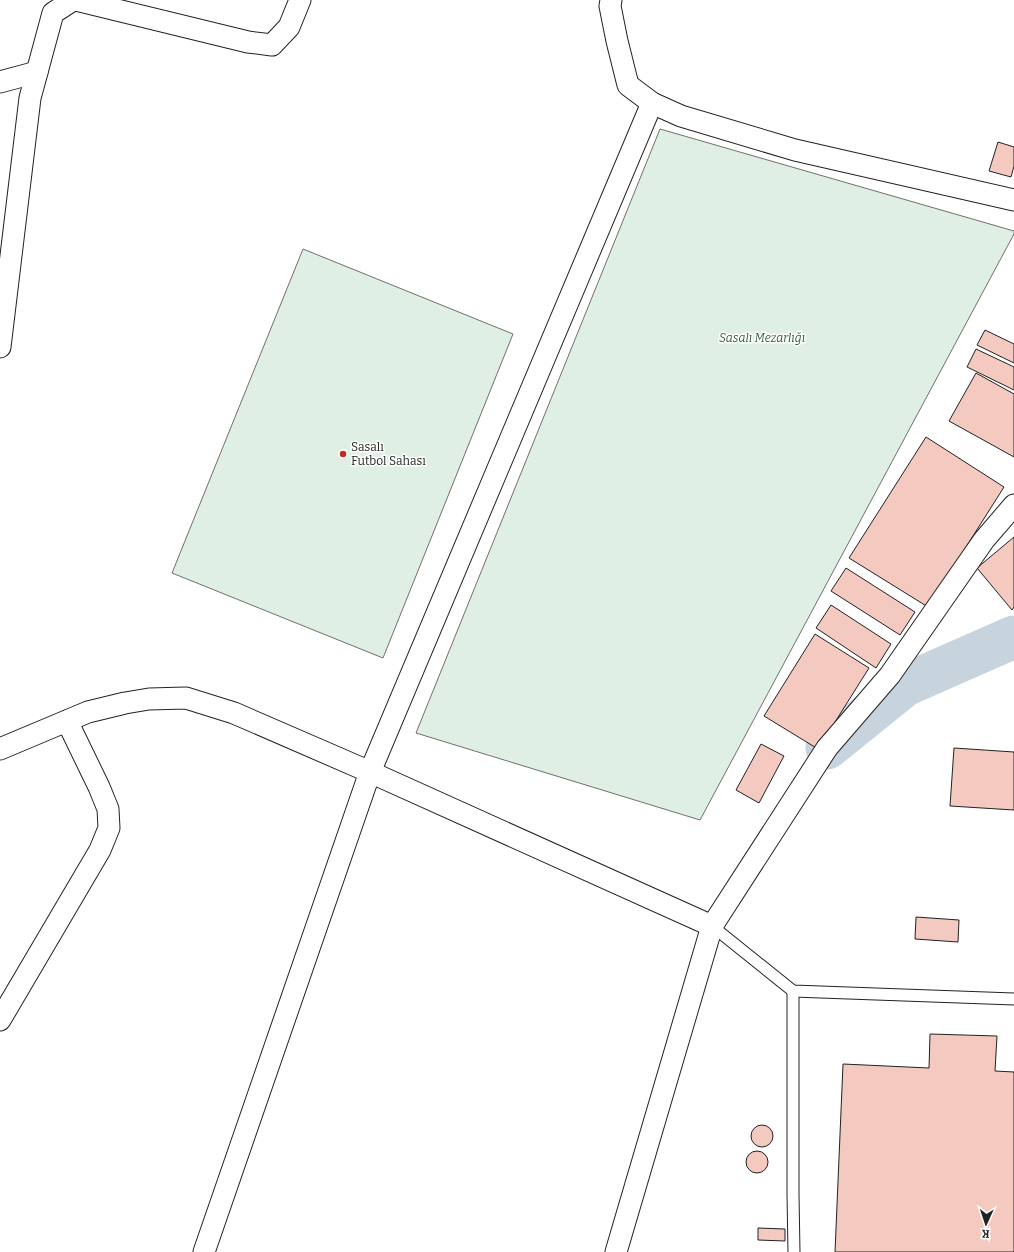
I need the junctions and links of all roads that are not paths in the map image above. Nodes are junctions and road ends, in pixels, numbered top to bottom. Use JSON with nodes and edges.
{"nodes":[{"id":1,"x":300,"y":0,"type":"edge"},
{"id":2,"x":611,"y":0,"type":"edge"},
{"id":3,"x":69,"y":1,"type":"edge"},
{"id":4,"x":37,"y":72,"type":"junction"},
{"id":5,"x":0,"y":82,"type":"edge"},
{"id":6,"x":652,"y":103,"type":"junction"},
{"id":7,"x":1014,"y":200,"type":"edge"},
{"id":8,"x":0,"y":347,"type":"edge"},
{"id":9,"x":1014,"y":505,"type":"edge"},
{"id":10,"x":67,"y":721,"type":"junction"},
{"id":11,"x":0,"y":749,"type":"edge"},
{"id":12,"x":370,"y":772,"type":"junction"},
{"id":13,"x":712,"y":926,"type":"junction"},
{"id":14,"x":794,"y":990,"type":"junction"},
{"id":15,"x":1014,"y":999,"type":"edge"},
{"id":16,"x":0,"y":1020,"type":"edge"},
{"id":17,"x":204,"y":1252,"type":"edge"},
{"id":18,"x":616,"y":1252,"type":"edge"},
{"id":19,"x":794,"y":1252,"type":"edge"}],
"edges":[{"from":1,"to":3,"type":"street"},
{"from":2,"to":6,"type":"street"},
{"from":3,"to":4,"type":"street"},
{"from":4,"to":5,"type":"street"},
{"from":4,"to":8,"type":"street"},
{"from":6,"to":7,"type":"street"},
{"from":6,"to":12,"type":"street"},
{"from":9,"to":13,"type":"street"},
{"from":10,"to":11,"type":"street"},
{"from":10,"to":12,"type":"street"},
{"from":10,"to":16,"type":"street"},
{"from":12,"to":13,"type":"street"},
{"from":12,"to":17,"type":"street"},
{"from":13,"to":14,"type":"lane"},
{"from":13,"to":18,"type":"street"},
{"from":14,"to":15,"type":"lane"},
{"from":14,"to":19,"type":"lane"}]}
